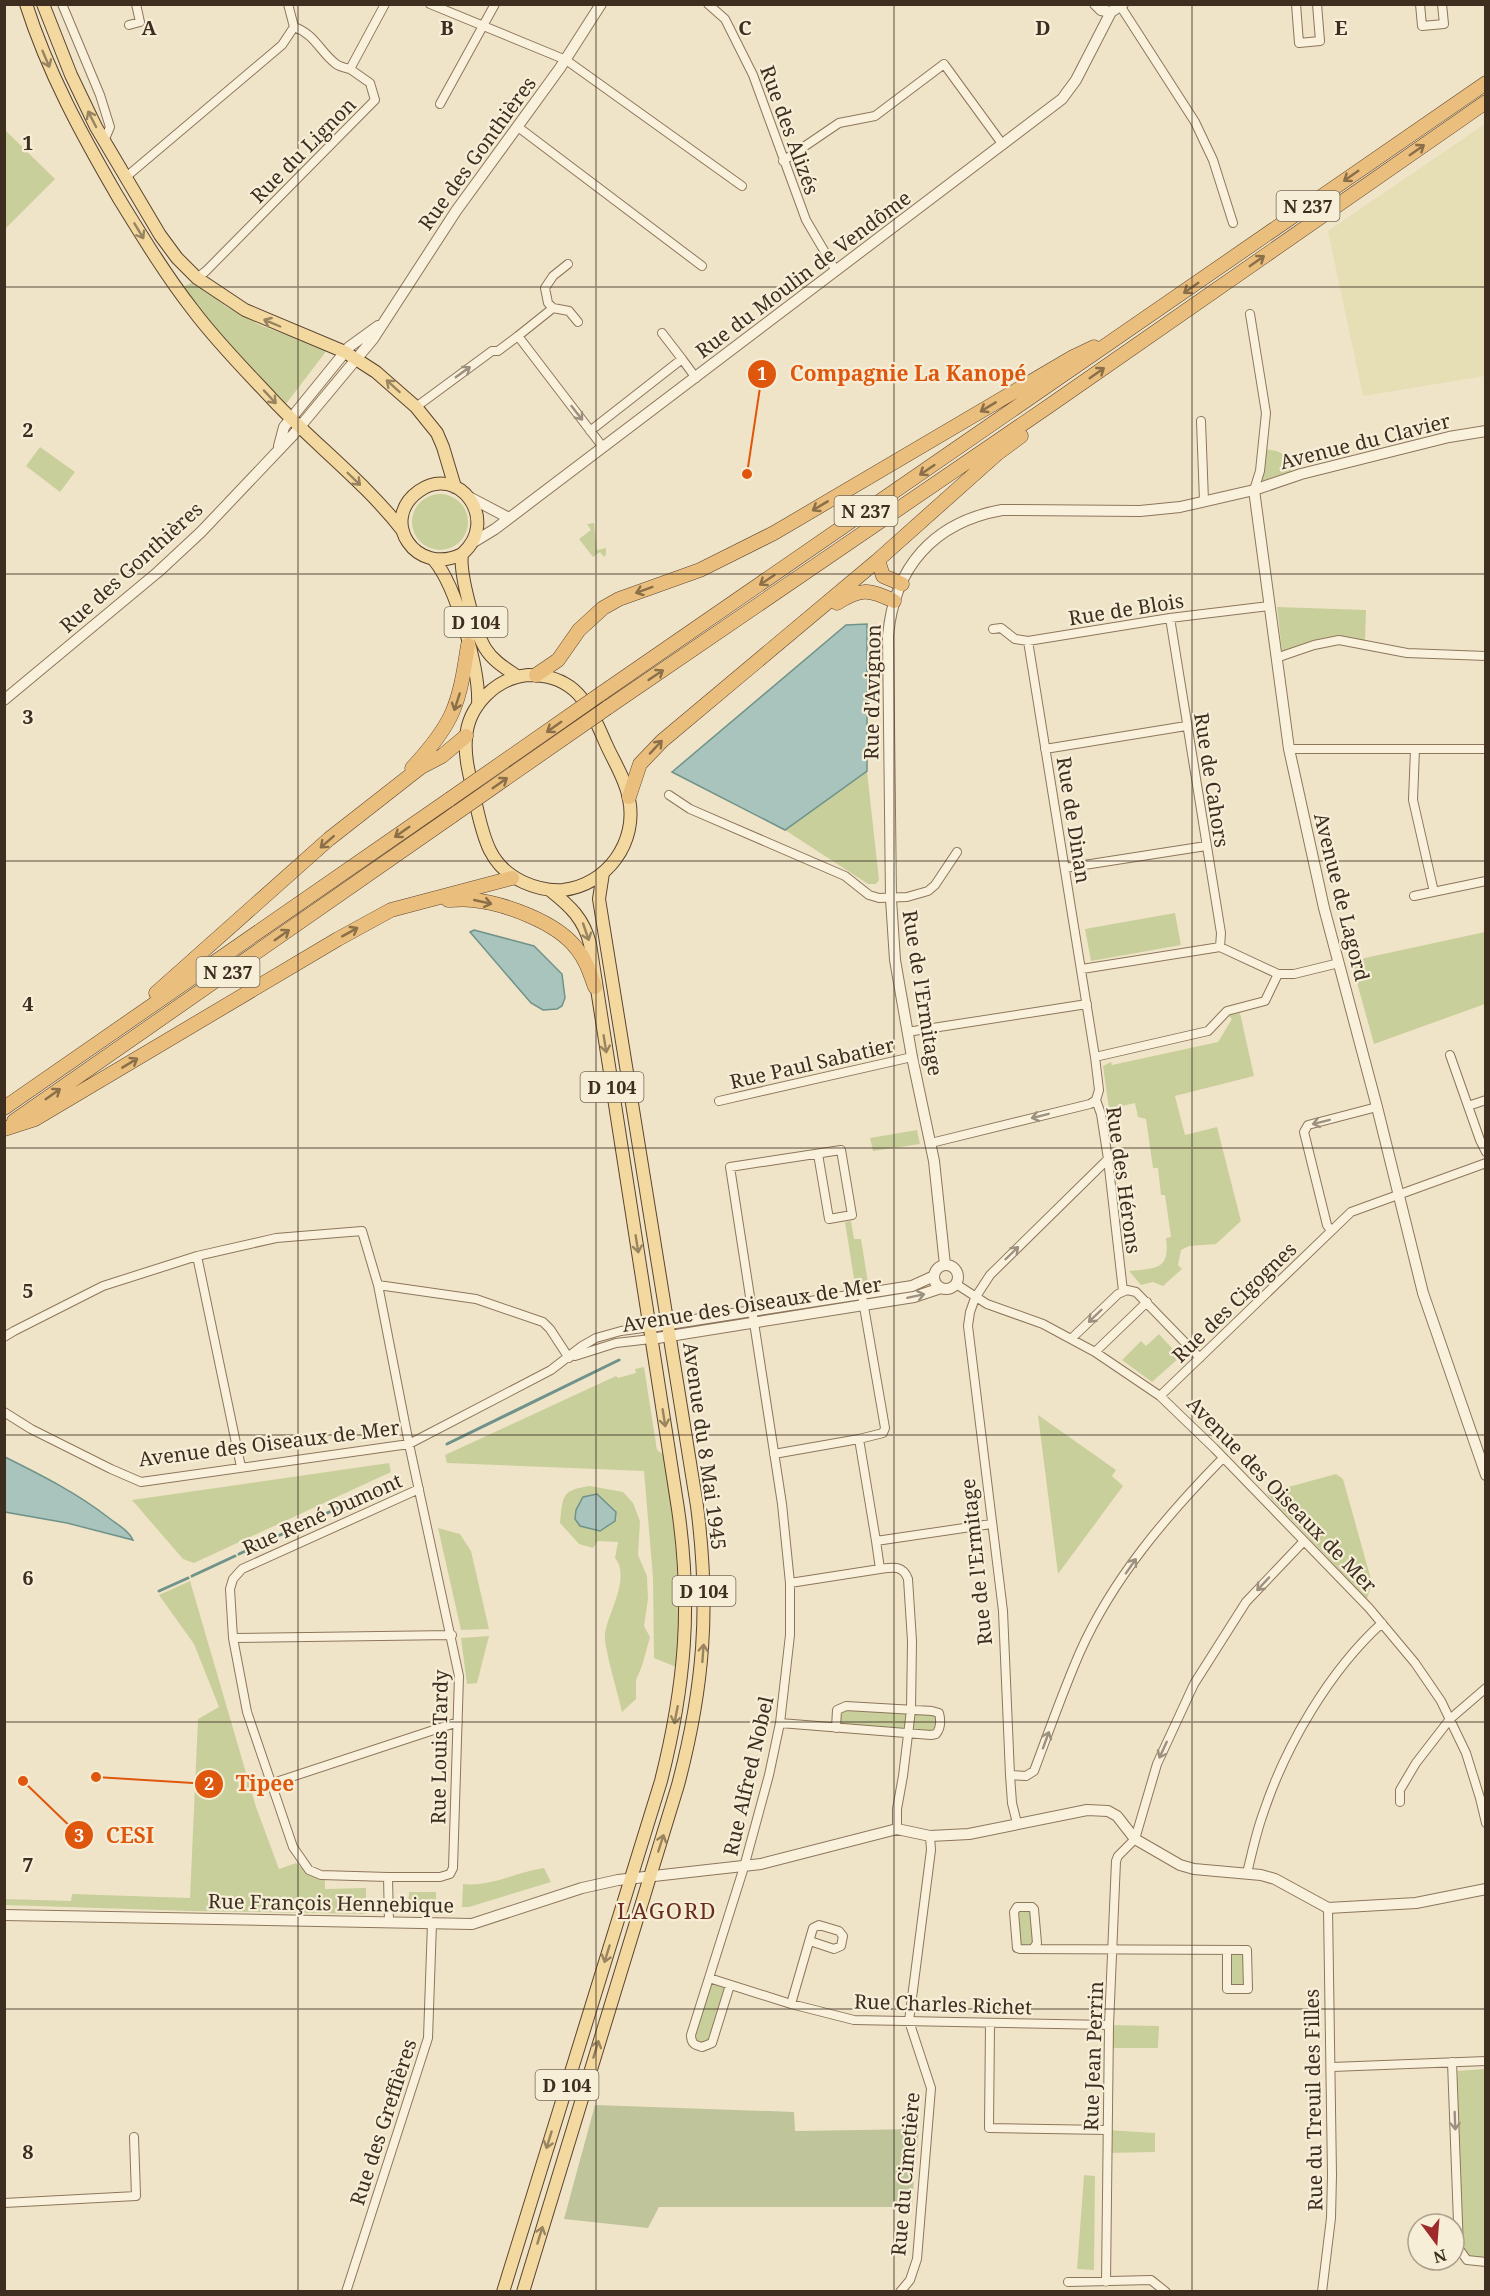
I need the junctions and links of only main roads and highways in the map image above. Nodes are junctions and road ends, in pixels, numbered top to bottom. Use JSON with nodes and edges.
{"nodes":[{"id":1,"x":26,"y":4,"type":"edge"},
{"id":2,"x":43,"y":4,"type":"edge"},
{"id":3,"x":1485,"y":83,"type":"edge"},
{"id":4,"x":1485,"y":102,"type":"edge"},
{"id":5,"x":1131,"y":329,"type":"junction"},
{"id":6,"x":1048,"y":406,"type":"junction"},
{"id":7,"x":455,"y":487,"type":"junction"},
{"id":8,"x":403,"y":531,"type":"junction"},
{"id":9,"x":462,"y":554,"type":"junction"},
{"id":10,"x":434,"y":560,"type":"junction"},
{"id":11,"x":878,"y":560,"type":"junction"},
{"id":12,"x":902,"y":584,"type":"road end"},
{"id":13,"x":894,"y":601,"type":"road end"},
{"id":14,"x":801,"y":624,"type":"junction"},
{"id":15,"x":468,"y":645,"type":"junction"},
{"id":16,"x":536,"y":675,"type":"junction"},
{"id":17,"x":517,"y":676,"type":"junction"},
{"id":18,"x":478,"y":705,"type":"junction"},
{"id":19,"x":466,"y":736,"type":"junction"},
{"id":20,"x":388,"y":792,"type":"junction"},
{"id":21,"x":629,"y":797,"type":"junction"},
{"id":22,"x":603,"y":873,"type":"junction"},
{"id":23,"x":512,"y":878,"type":"junction"},
{"id":24,"x":551,"y":891,"type":"junction"},
{"id":25,"x":425,"y":901,"type":"junction"},
{"id":26,"x":596,"y":987,"type":"junction"},
{"id":27,"x":125,"y":1025,"type":"junction"},
{"id":28,"x":4,"y":1108,"type":"edge"},
{"id":29,"x":4,"y":1128,"type":"edge"},
{"id":30,"x":503,"y":2292,"type":"edge"},
{"id":31,"x":523,"y":2292,"type":"edge"}],
"edges":[{"from":1,"to":8,"type":"main road","name":"Avenue du 8 Mai 1945","one_way":true},
{"from":7,"to":2,"type":"main road","one_way":true},
{"from":3,"to":5,"type":"highway","number":"N 237","one_way":true},
{"from":6,"to":4,"type":"highway","number":"N 237","one_way":true},
{"from":5,"to":16,"type":"highway","one_way":true},
{"from":5,"to":27,"type":"highway","number":"N 237","one_way":true,"bridge":true},
{"from":6,"to":11,"type":"highway"},
{"from":29,"to":6,"type":"highway","number":"N 237","one_way":true,"bridge":true},
{"from":7,"to":8,"type":"main road"},
{"from":7,"to":9,"type":"main road"},
{"from":8,"to":10,"type":"main road","name":"Avenue du 8 Mai 1945"},
{"from":9,"to":10,"type":"main road"},
{"from":9,"to":17,"type":"main road","number":"D 104"},
{"from":10,"to":15,"type":"main road","name":"Avenue du 8 Mai 1945","number":"D 104"},
{"from":11,"to":12,"type":"highway"},
{"from":11,"to":14,"type":"highway"},
{"from":13,"to":14,"type":"highway"},
{"from":21,"to":14,"type":"highway","one_way":true},
{"from":15,"to":18,"type":"main road","name":"Avenue du 8 Mai 1945","number":"D 104"},
{"from":15,"to":20,"type":"highway","one_way":true},
{"from":16,"to":17,"type":"main road","name":"Avenue du 8 Mai 1945"},
{"from":16,"to":21,"type":"main road","name":"Avenue du 8 Mai 1945"},
{"from":17,"to":18,"type":"main road","name":"Avenue du 8 Mai 1945"},
{"from":18,"to":19,"type":"main road","name":"Avenue du 8 Mai 1945"},
{"from":19,"to":20,"type":"highway"},
{"from":19,"to":23,"type":"main road","name":"Avenue du 8 Mai 1945"},
{"from":20,"to":27,"type":"highway","one_way":true},
{"from":21,"to":22,"type":"main road","name":"Avenue du 8 Mai 1945"},
{"from":22,"to":24,"type":"main road","name":"Avenue du 8 Mai 1945"},
{"from":31,"to":22,"type":"main road","name":"Avenue du 8 Mai 1945","number":"D 104","one_way":true},
{"from":23,"to":24,"type":"main road","name":"Avenue du 8 Mai 1945"},
{"from":23,"to":25,"type":"highway"},
{"from":24,"to":26,"type":"main road","name":"Avenue du 8 Mai 1945","number":"D 104","one_way":true},
{"from":25,"to":26,"type":"highway","one_way":true},
{"from":29,"to":25,"type":"highway","one_way":true},
{"from":26,"to":30,"type":"main road","name":"Avenue du 8 Mai 1945","number":"D 104","one_way":true},
{"from":27,"to":28,"type":"highway","number":"N 237"}]}
